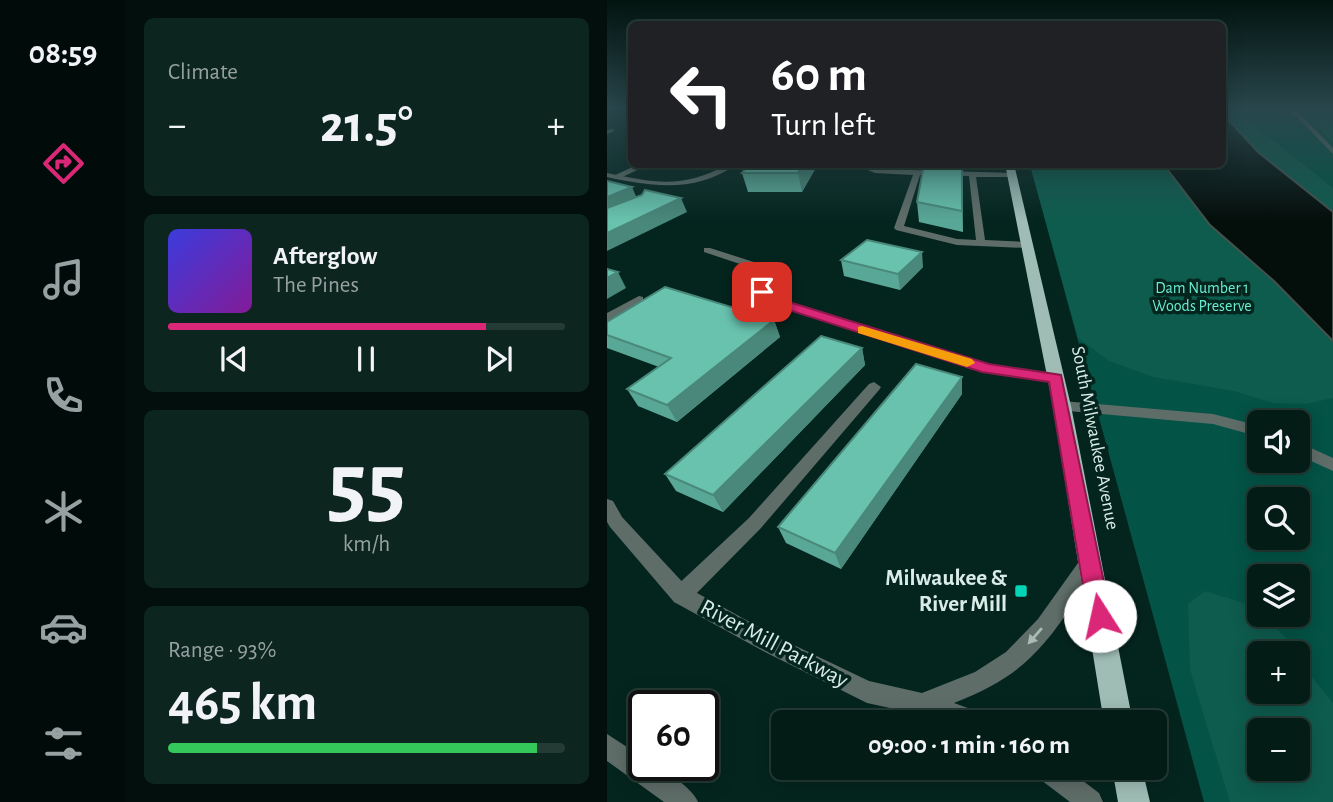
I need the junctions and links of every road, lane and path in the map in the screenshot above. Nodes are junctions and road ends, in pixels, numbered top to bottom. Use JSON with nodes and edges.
{"nodes":[{"id":1,"x":635,"y":168,"type":"edge"},
{"id":2,"x":727,"y":168,"type":"edge"},
{"id":3,"x":867,"y":168,"type":"edge"},
{"id":4,"x":1010,"y":170,"type":"edge"},
{"id":5,"x":917,"y":173,"type":"junction"},
{"id":6,"x":972,"y":174,"type":"junction"},
{"id":7,"x":611,"y":176,"type":"edge"},
{"id":8,"x":981,"y":243,"type":"junction"},
{"id":9,"x":1026,"y":244,"type":"junction"},
{"id":10,"x":707,"y":250,"type":"dead end"},
{"id":11,"x":639,"y":299,"type":"edge"},
{"id":12,"x":607,"y":318,"type":"edge"},
{"id":13,"x":1056,"y":378,"type":"junction"},
{"id":14,"x":874,"y":387,"type":"dead end"},
{"id":15,"x":1062,"y":406,"type":"junction"},
{"id":16,"x":1247,"y":428,"type":"edge"},
{"id":17,"x":1310,"y":454,"type":"edge"},
{"id":18,"x":1333,"y":465,"type":"edge"},
{"id":19,"x":607,"y":506,"type":"edge"},
{"id":20,"x":1090,"y":562,"type":"junction"},
{"id":21,"x":681,"y":595,"type":"junction"},
{"id":22,"x":922,"y":704,"type":"junction"},
{"id":23,"x":940,"y":710,"type":"edge"},
{"id":24,"x":1117,"y":710,"type":"edge"},
{"id":25,"x":607,"y":746,"type":"edge"},
{"id":26,"x":1062,"y":780,"type":"edge"},
{"id":27,"x":1129,"y":780,"type":"edge"},
{"id":28,"x":685,"y":802,"type":"edge"},
{"id":29,"x":1090,"y":802,"type":"edge"},
{"id":30,"x":1134,"y":802,"type":"edge"}],
"edges":[{"from":1,"to":7,"type":"street"},
{"from":2,"to":7,"type":"street"},
{"from":3,"to":5,"type":"street"},
{"from":4,"to":6,"type":"street"},
{"from":4,"to":9,"type":"main road","name":"South Milwaukee Avenue"},
{"from":5,"to":6,"type":"street"},
{"from":5,"to":8,"type":"street"},
{"from":6,"to":8,"type":"street"},
{"from":8,"to":9,"type":"street"},
{"from":9,"to":13,"type":"main road","name":"South Milwaukee Avenue"},
{"from":10,"to":13,"type":"street"},
{"from":11,"to":12,"type":"street"},
{"from":13,"to":15,"type":"main road","name":"South Milwaukee Avenue"},
{"from":14,"to":21,"type":"street"},
{"from":15,"to":16,"type":"street"},
{"from":15,"to":20,"type":"main road","name":"South Milwaukee Avenue"},
{"from":17,"to":18,"type":"street"},
{"from":19,"to":21,"type":"street","name":"River Mill Parkway"},
{"from":20,"to":22,"type":"street","one_way":true},
{"from":20,"to":24,"type":"main road","name":"South Milwaukee Avenue"},
{"from":21,"to":22,"type":"street","name":"River Mill Parkway"},
{"from":22,"to":23,"type":"street","name":"River Mill Parkway"},
{"from":25,"to":28,"type":"street"},
{"from":26,"to":29,"type":"street"},
{"from":27,"to":30,"type":"main road"}]}
